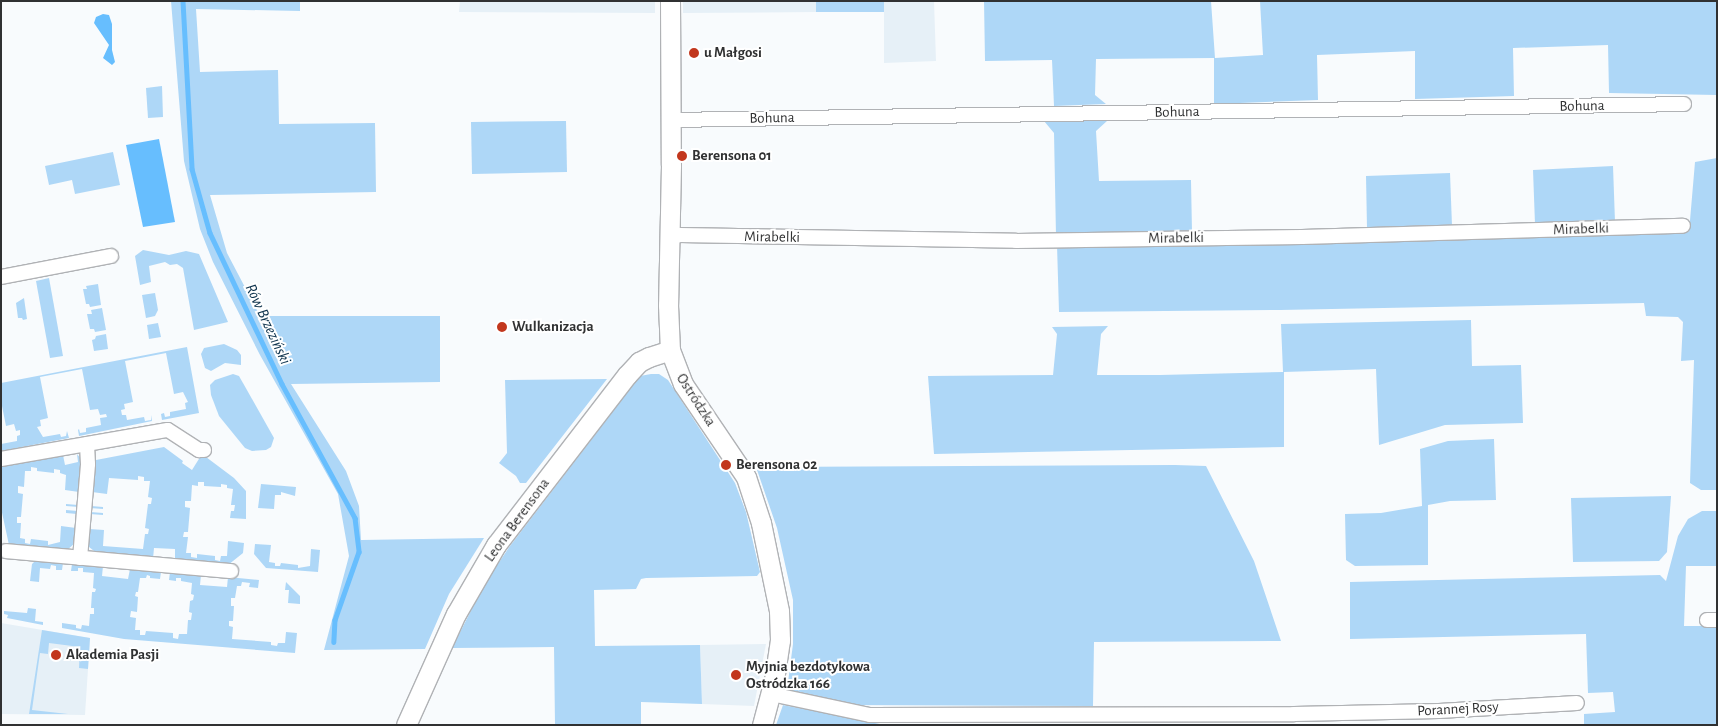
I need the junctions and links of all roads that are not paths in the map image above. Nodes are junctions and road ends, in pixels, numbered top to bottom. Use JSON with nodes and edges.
{"nodes":[{"id":1,"x":670,"y":1,"type":"edge"},
{"id":2,"x":1684,"y":104,"type":"dead end"},
{"id":3,"x":670,"y":120,"type":"junction"},
{"id":4,"x":1683,"y":226,"type":"dead end"},
{"id":5,"x":670,"y":238,"type":"junction"},
{"id":6,"x":111,"y":256,"type":"dead end"},
{"id":7,"x":1,"y":277,"type":"edge"},
{"id":8,"x":670,"y":350,"type":"junction"},
{"id":9,"x":87,"y":444,"type":"junction"},
{"id":10,"x":204,"y":450,"type":"dead end"},
{"id":11,"x":1,"y":459,"type":"edge"},
{"id":12,"x":6,"y":551,"type":"dead end"},
{"id":13,"x":80,"y":558,"type":"junction"},
{"id":14,"x":231,"y":571,"type":"dead end"},
{"id":15,"x":771,"y":694,"type":"junction"},
{"id":16,"x":1577,"y":703,"type":"dead end"},
{"id":17,"x":406,"y":725,"type":"edge"},
{"id":18,"x":762,"y":725,"type":"edge"}],
"edges":[{"from":1,"to":3,"type":"street","name":"Ostródzka"},
{"from":2,"to":3,"type":"street","name":"Bohuna"},
{"from":3,"to":5,"type":"street","name":"Ostródzka"},
{"from":4,"to":5,"type":"street","name":"Mirabelki"},
{"from":5,"to":8,"type":"street","name":"Ostródzka"},
{"from":6,"to":7,"type":"street"},
{"from":8,"to":15,"type":"street","name":"Ostródzka"},
{"from":8,"to":17,"type":"street","name":"Leona Berensona"},
{"from":9,"to":10,"type":"street"},
{"from":9,"to":11,"type":"street"},
{"from":9,"to":13,"type":"street"},
{"from":12,"to":13,"type":"street"},
{"from":13,"to":14,"type":"street"},
{"from":15,"to":16,"type":"street","name":"Porannej Rosy"},
{"from":15,"to":18,"type":"street","name":"Ostródzka"}]}
